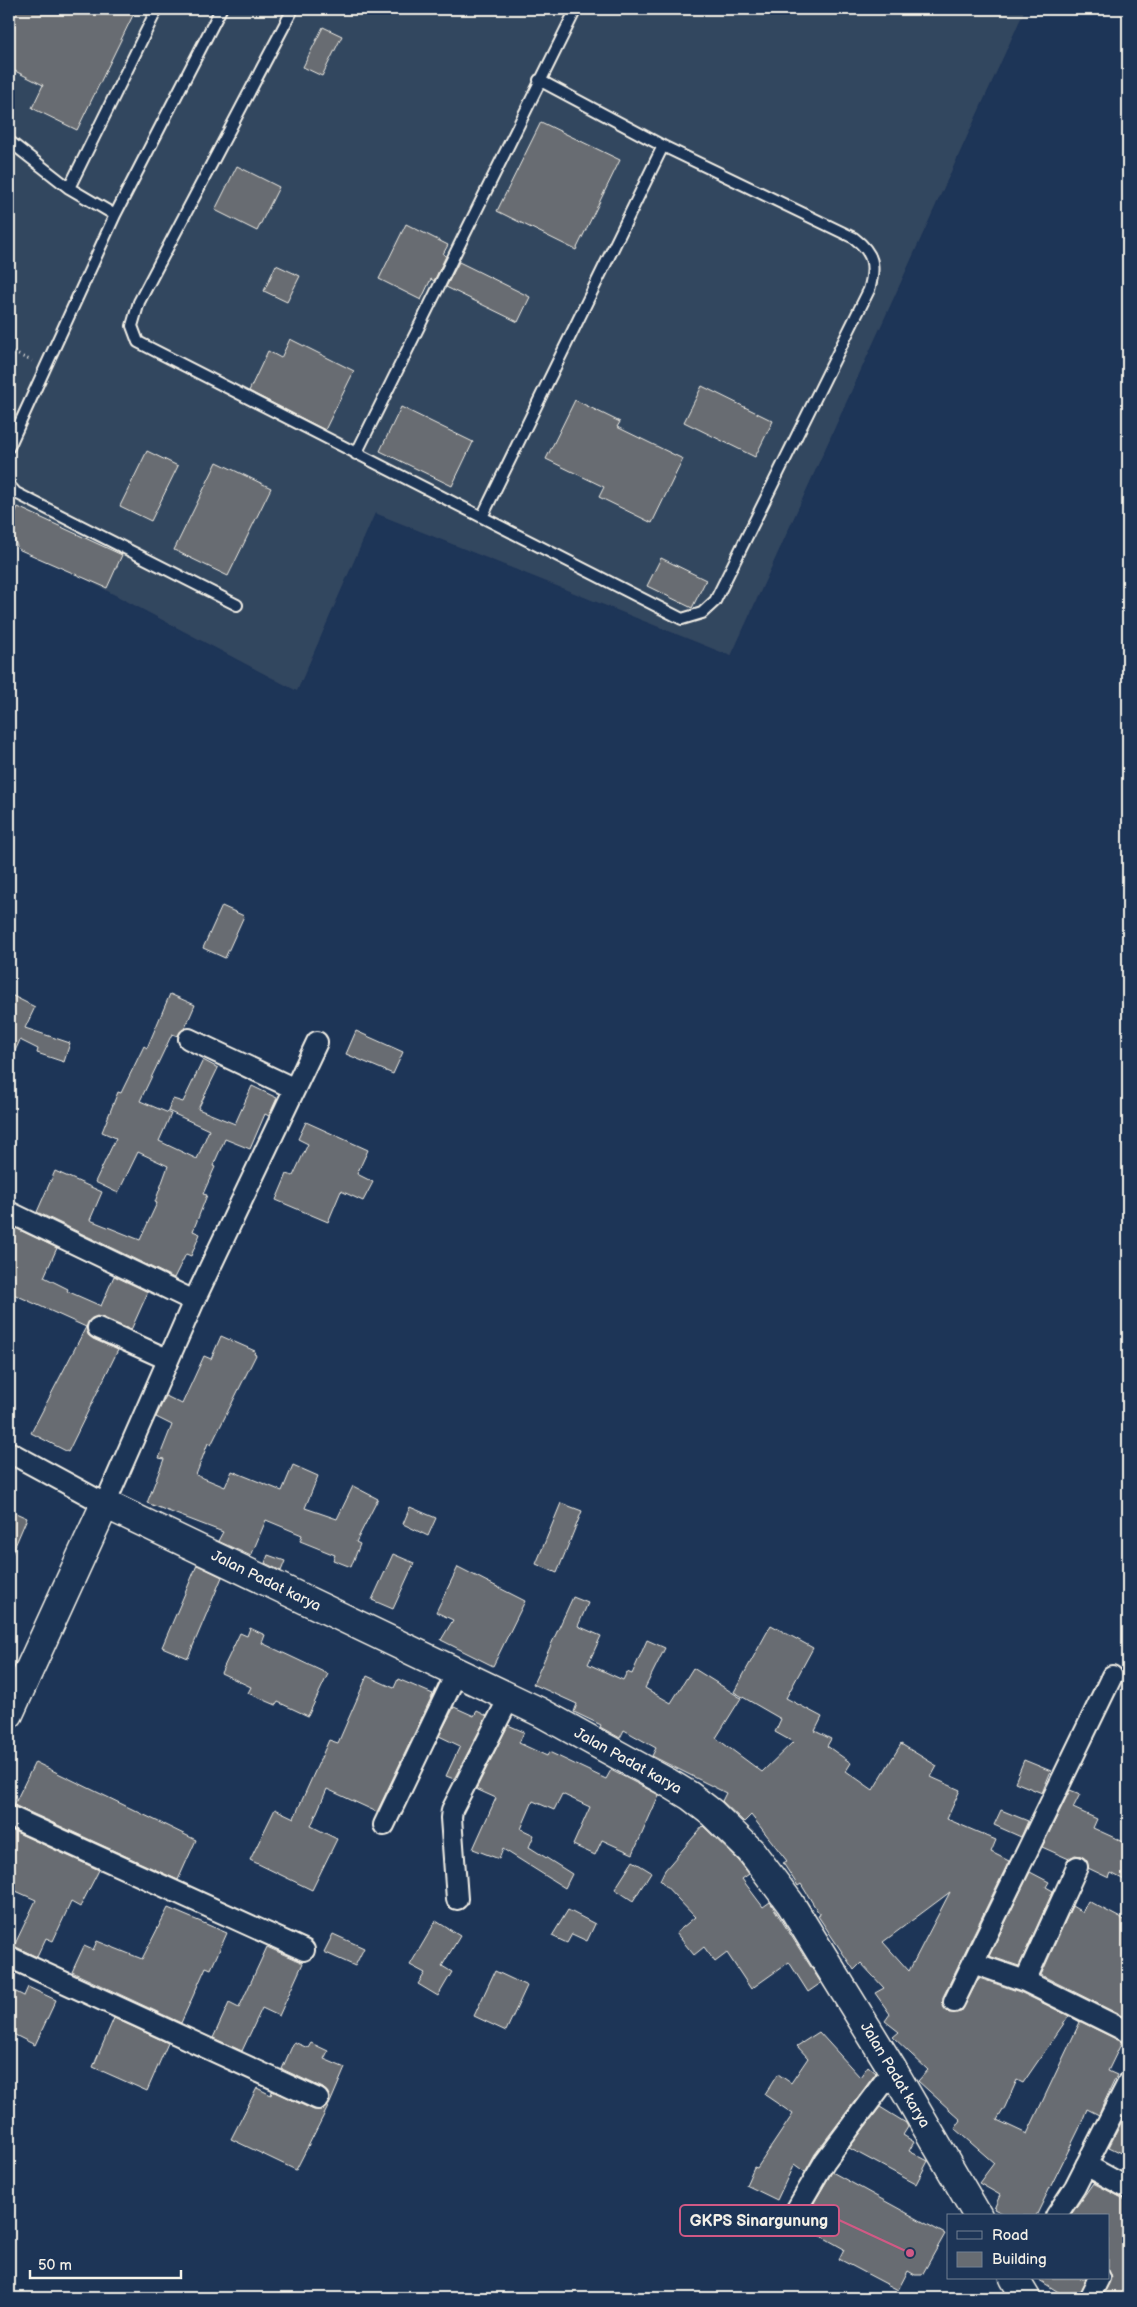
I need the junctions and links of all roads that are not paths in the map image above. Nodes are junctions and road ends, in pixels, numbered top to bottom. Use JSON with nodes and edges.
{"nodes":[{"id":1,"x":157,"y":9,"type":"edge"},
{"id":2,"x":221,"y":9,"type":"edge"},
{"id":3,"x":293,"y":9,"type":"edge"},
{"id":4,"x":576,"y":9,"type":"edge"},
{"id":5,"x":539,"y":80,"type":"junction"},
{"id":6,"x":9,"y":141,"type":"edge"},
{"id":7,"x":663,"y":146,"type":"junction"},
{"id":8,"x":70,"y":188,"type":"junction"},
{"id":9,"x":115,"y":215,"type":"junction"},
{"id":10,"x":9,"y":446,"type":"edge"},
{"id":11,"x":356,"y":454,"type":"junction"},
{"id":12,"x":9,"y":485,"type":"edge"},
{"id":13,"x":482,"y":517,"type":"junction"},
{"id":14,"x":237,"y":605,"type":"dead end"},
{"id":15,"x":189,"y":1039,"type":"dead end"},
{"id":16,"x":317,"y":1042,"type":"dead end"},
{"id":17,"x":294,"y":1088,"type":"junction"},
{"id":18,"x":9,"y":1212,"type":"edge"},
{"id":19,"x":194,"y":1301,"type":"junction"},
{"id":20,"x":98,"y":1328,"type":"dead end"},
{"id":21,"x":167,"y":1359,"type":"junction"},
{"id":22,"x":9,"y":1452,"type":"edge"},
{"id":23,"x":105,"y":1504,"type":"junction"},
{"id":24,"x":457,"y":1672,"type":"junction"},
{"id":25,"x":1112,"y":1676,"type":"dead end"},
{"id":26,"x":16,"y":1681,"type":"edge"},
{"id":27,"x":509,"y":1698,"type":"junction"},
{"id":28,"x":9,"y":1714,"type":"edge"},
{"id":29,"x":9,"y":1816,"type":"edge"},
{"id":30,"x":384,"y":1825,"type":"dead end"},
{"id":31,"x":1077,"y":1868,"type":"dead end"},
{"id":32,"x":457,"y":1899,"type":"dead end"},
{"id":33,"x":304,"y":1950,"type":"dead end"},
{"id":34,"x":9,"y":1957,"type":"edge"},
{"id":35,"x":973,"y":1964,"type":"junction"},
{"id":36,"x":1025,"y":1981,"type":"junction"},
{"id":37,"x":954,"y":2002,"type":"dead end"},
{"id":38,"x":1128,"y":2032,"type":"edge"},
{"id":39,"x":893,"y":2070,"type":"junction"},
{"id":40,"x":1128,"y":2083,"type":"edge"},
{"id":41,"x":318,"y":2099,"type":"dead end"},
{"id":42,"x":1086,"y":2165,"type":"junction"},
{"id":43,"x":1128,"y":2188,"type":"edge"},
{"id":44,"x":977,"y":2214,"type":"edge"},
{"id":45,"x":1057,"y":2214,"type":"edge"},
{"id":46,"x":791,"y":2219,"type":"dead end"},
{"id":47,"x":1015,"y":2280,"type":"edge"},
{"id":48,"x":1098,"y":2280,"type":"edge"},
{"id":49,"x":1026,"y":2298,"type":"edge"},
{"id":50,"x":1089,"y":2298,"type":"edge"}],
"edges":[{"from":1,"to":8,"type":"lane"},
{"from":2,"to":9,"type":"lane"},
{"from":3,"to":11,"type":"lane"},
{"from":4,"to":5,"type":"lane"},
{"from":5,"to":7,"type":"lane"},
{"from":5,"to":11,"type":"lane"},
{"from":6,"to":8,"type":"lane"},
{"from":7,"to":13,"type":"lane"},
{"from":7,"to":13,"type":"lane"},
{"from":8,"to":9,"type":"lane"},
{"from":9,"to":10,"type":"lane"},
{"from":11,"to":13,"type":"lane"},
{"from":12,"to":14,"type":"lane"},
{"from":15,"to":17,"type":"street"},
{"from":16,"to":17,"type":"street"},
{"from":17,"to":19,"type":"street"},
{"from":18,"to":19,"type":"street"},
{"from":19,"to":21,"type":"street"},
{"from":20,"to":21,"type":"street"},
{"from":21,"to":23,"type":"street"},
{"from":22,"to":23,"type":"street"},
{"from":23,"to":24,"type":"main road","name":"Jalan Padat karya"},
{"from":23,"to":26,"type":"main road"},
{"from":24,"to":27,"type":"main road","name":"Jalan Padat karya"},
{"from":24,"to":30,"type":"street"},
{"from":25,"to":35,"type":"street"},
{"from":26,"to":28,"type":"main road"},
{"from":27,"to":32,"type":"street"},
{"from":27,"to":39,"type":"main road","name":"Jalan Padat karya"},
{"from":29,"to":33,"type":"street"},
{"from":31,"to":36,"type":"street"},
{"from":34,"to":41,"type":"street"},
{"from":35,"to":36,"type":"street"},
{"from":35,"to":37,"type":"street"},
{"from":36,"to":38,"type":"street"},
{"from":39,"to":44,"type":"main road","name":"Jalan Padat karya"},
{"from":39,"to":46,"type":"street"},
{"from":40,"to":42,"type":"street"},
{"from":42,"to":43,"type":"street"},
{"from":42,"to":45,"type":"street"},
{"from":47,"to":49,"type":"main road"},
{"from":48,"to":50,"type":"street"}]}
